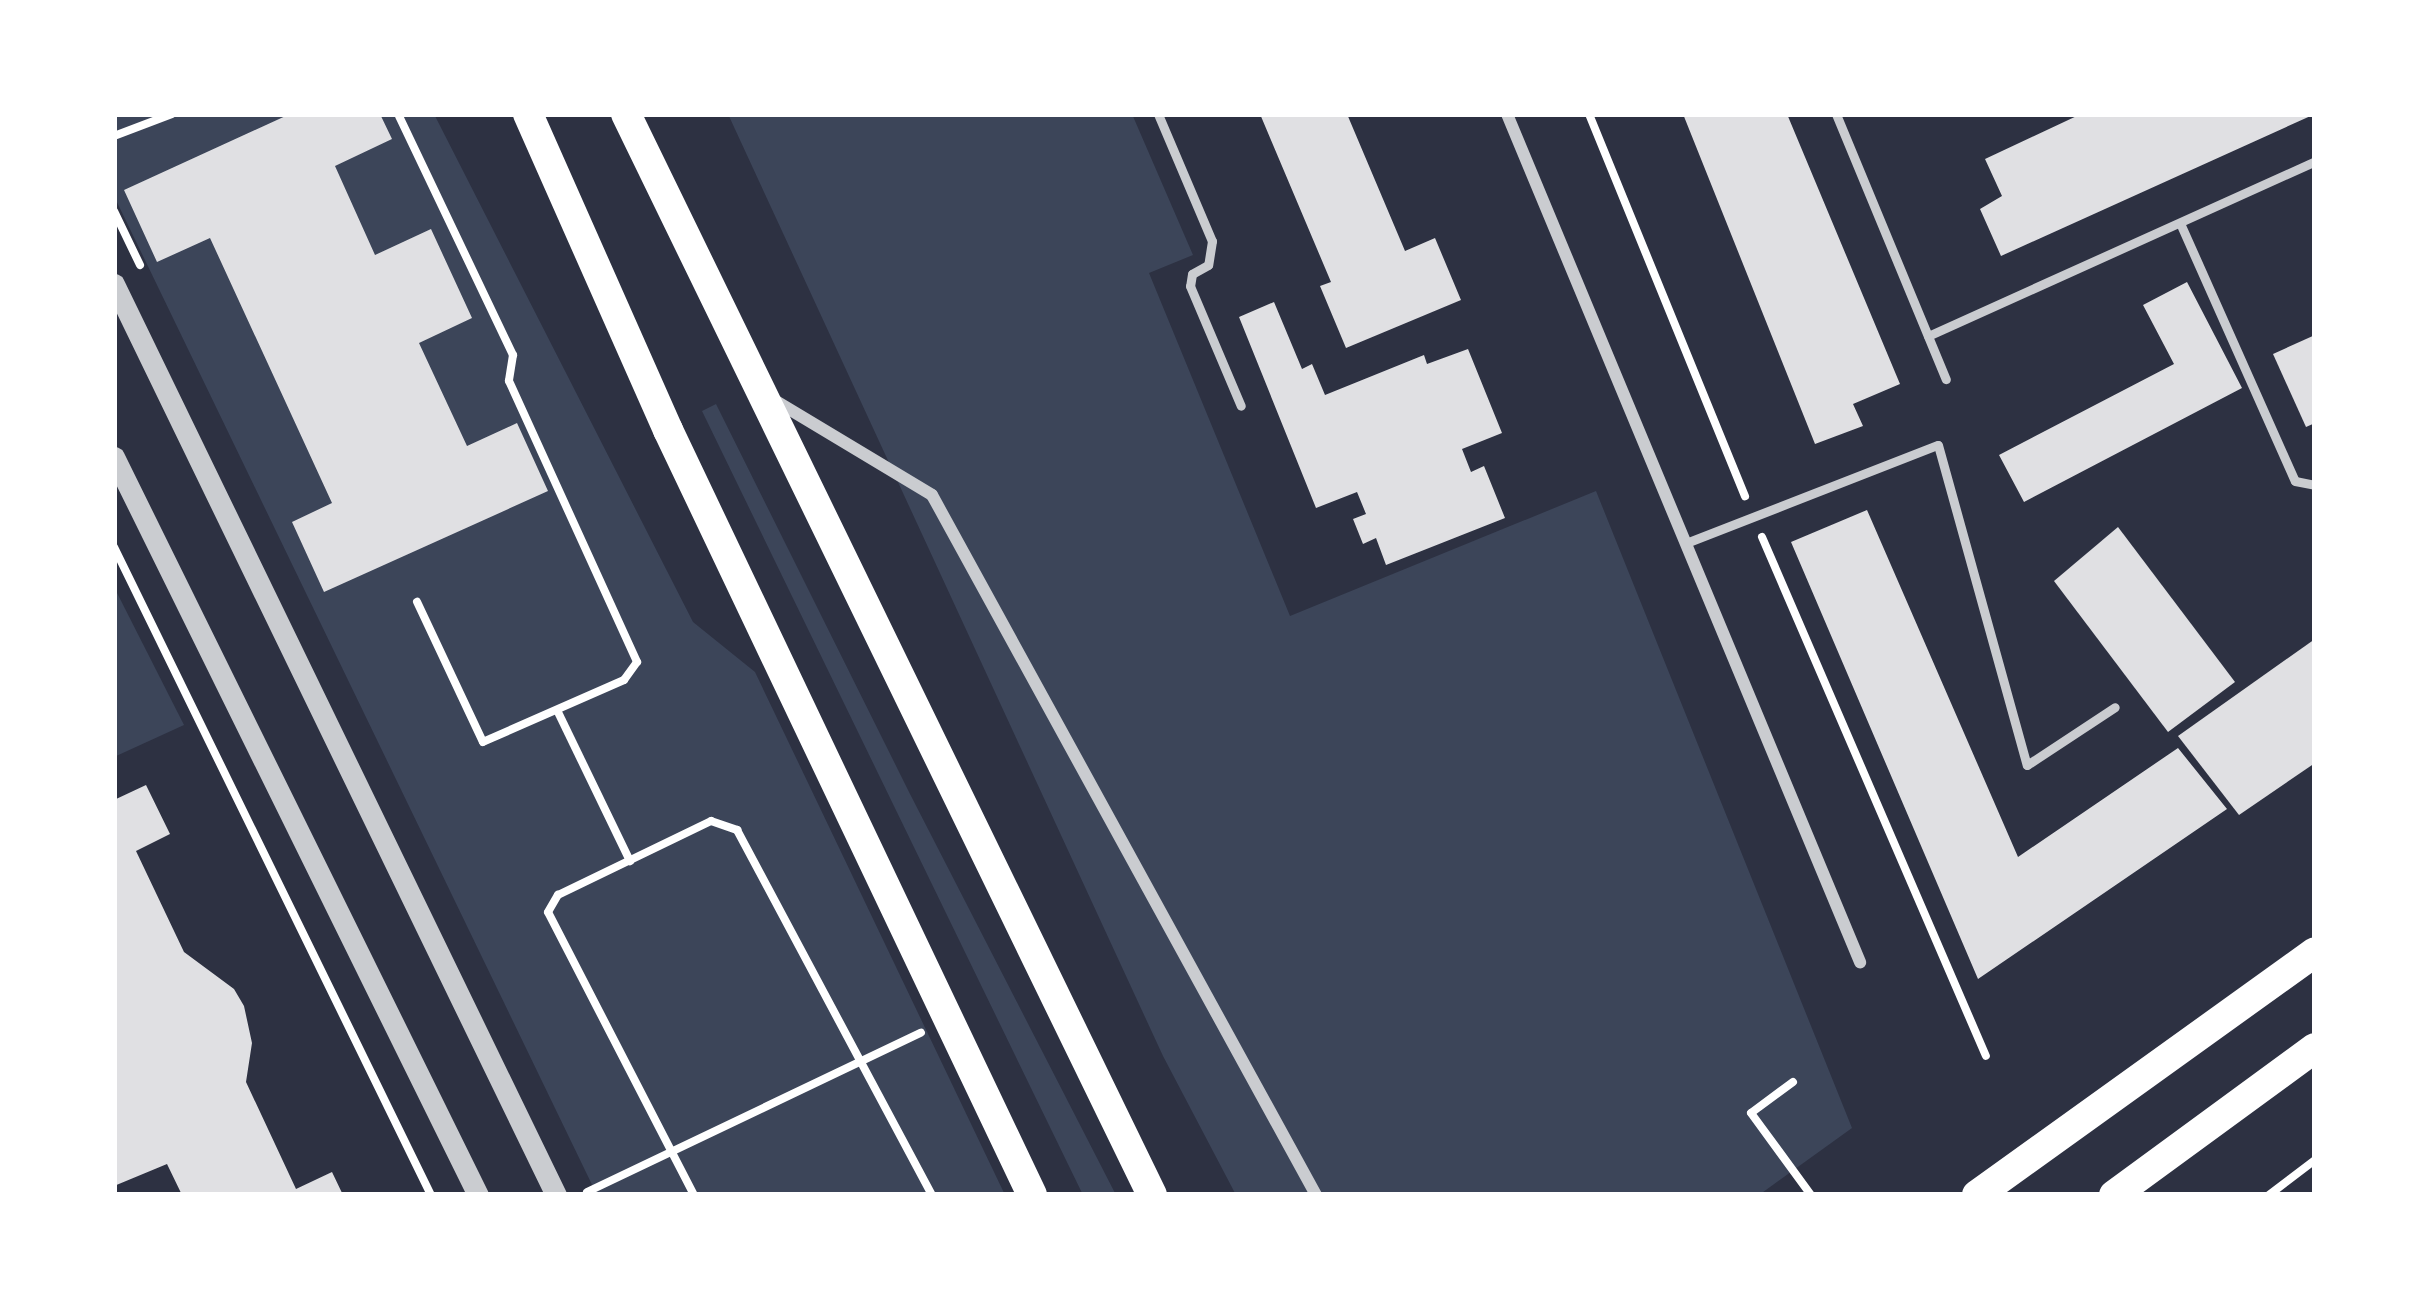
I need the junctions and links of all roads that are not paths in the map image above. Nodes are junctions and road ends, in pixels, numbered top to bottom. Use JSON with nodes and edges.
{"nodes":[{"id":1,"x":528,"y":114,"type":"edge"},
{"id":2,"x":626,"y":114,"type":"edge"},
{"id":3,"x":1157,"y":114,"type":"edge"},
{"id":4,"x":1507,"y":114,"type":"edge"},
{"id":5,"x":1836,"y":114,"type":"edge"},
{"id":6,"x":2315,"y":161,"type":"edge"},
{"id":7,"x":2180,"y":223,"type":"junction"},
{"id":8,"x":114,"y":284,"type":"edge"},
{"id":9,"x":1928,"y":336,"type":"junction"},
{"id":10,"x":1946,"y":379,"type":"dead end"},
{"id":11,"x":760,"y":392,"type":"junction"},
{"id":12,"x":1241,"y":406,"type":"dead end"},
{"id":13,"x":114,"y":458,"type":"edge"},
{"id":14,"x":2315,"y":485,"type":"edge"},
{"id":15,"x":1686,"y":544,"type":"junction"},
{"id":16,"x":2115,"y":707,"type":"dead end"},
{"id":17,"x":2315,"y":952,"type":"edge"},
{"id":18,"x":1860,"y":962,"type":"dead end"},
{"id":19,"x":2315,"y":1048,"type":"edge"},
{"id":20,"x":478,"y":1195,"type":"edge"},
{"id":21,"x":556,"y":1195,"type":"edge"},
{"id":22,"x":1032,"y":1195,"type":"edge"},
{"id":23,"x":1152,"y":1195,"type":"edge"},
{"id":24,"x":1316,"y":1195,"type":"edge"},
{"id":25,"x":1977,"y":1195,"type":"edge"},
{"id":26,"x":2114,"y":1195,"type":"edge"}],
"edges":[{"from":1,"to":22,"type":"main road"},
{"from":2,"to":11,"type":"main road"},
{"from":3,"to":12,"type":"lane"},
{"from":4,"to":15,"type":"street"},
{"from":5,"to":9,"type":"lane"},
{"from":6,"to":7,"type":"lane"},
{"from":7,"to":9,"type":"lane"},
{"from":7,"to":14,"type":"lane"},
{"from":8,"to":21,"type":"street"},
{"from":9,"to":10,"type":"lane"},
{"from":11,"to":23,"type":"main road"},
{"from":11,"to":24,"type":"street"},
{"from":13,"to":20,"type":"street"},
{"from":15,"to":16,"type":"lane"},
{"from":15,"to":18,"type":"street"},
{"from":17,"to":25,"type":"main road"},
{"from":19,"to":26,"type":"main road"}]}
